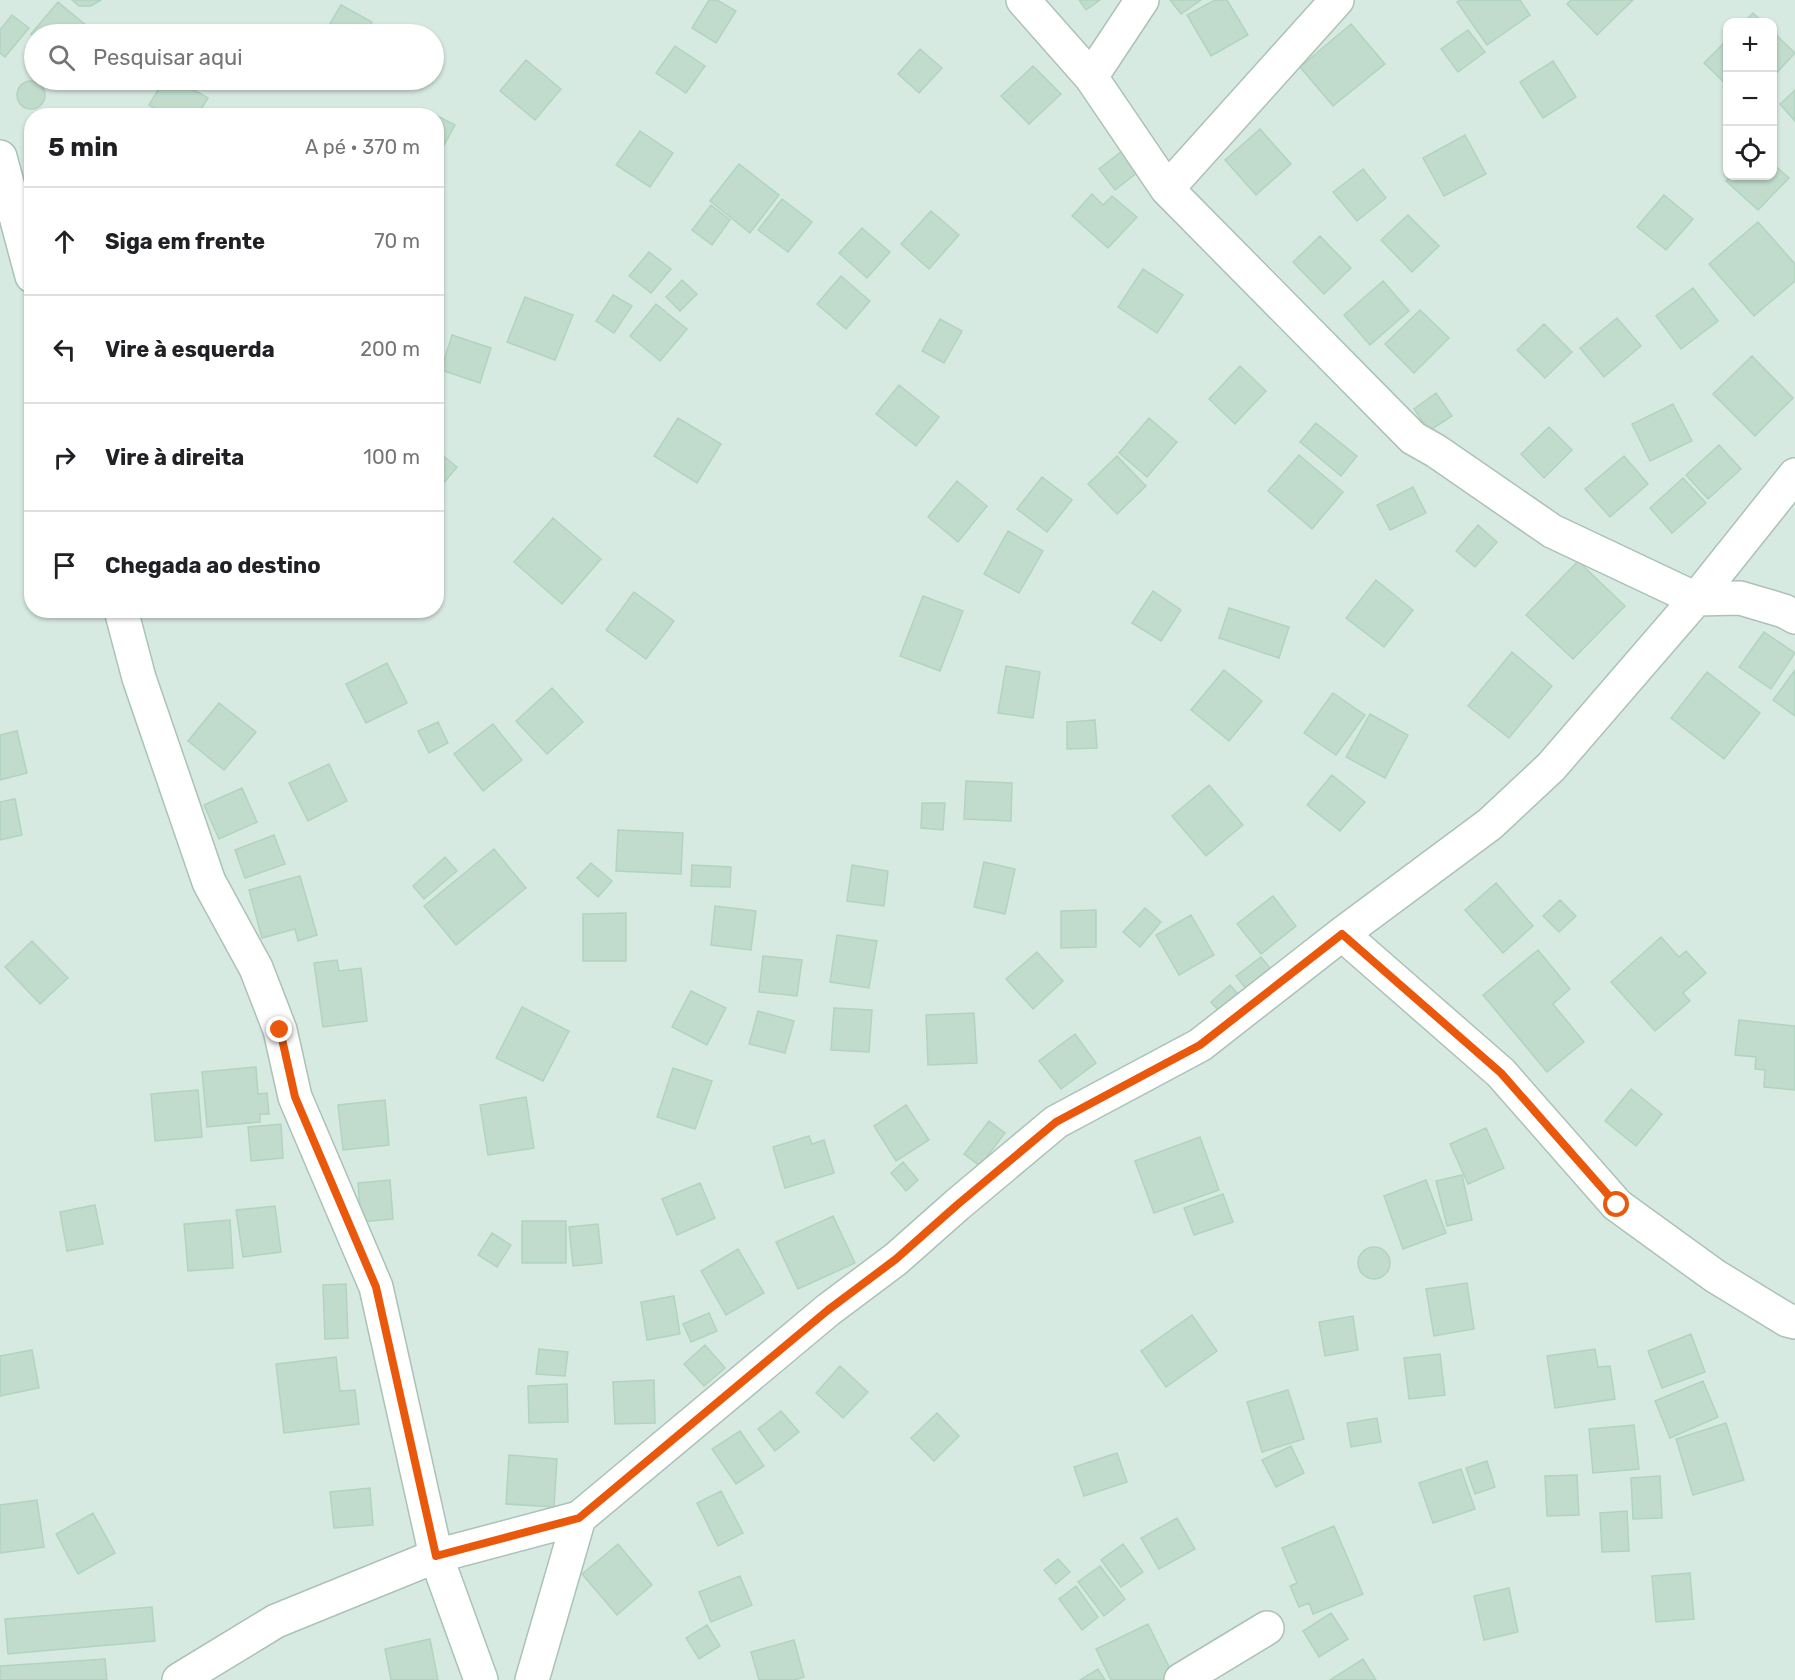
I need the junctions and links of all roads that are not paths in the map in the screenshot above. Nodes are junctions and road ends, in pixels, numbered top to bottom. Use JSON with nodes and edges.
{"nodes":[{"id":1,"x":1023,"y":0,"type":"edge"},
{"id":2,"x":1142,"y":0,"type":"edge"},
{"id":3,"x":1337,"y":0,"type":"edge"},
{"id":4,"x":1091,"y":76,"type":"junction"},
{"id":5,"x":0,"y":157,"type":"edge"},
{"id":6,"x":1167,"y":189,"type":"junction"},
{"id":7,"x":24,"y":246,"type":"edge"},
{"id":8,"x":1795,"y":475,"type":"edge"},
{"id":9,"x":1696,"y":599,"type":"junction"},
{"id":10,"x":1795,"y":617,"type":"edge"},
{"id":11,"x":123,"y":618,"type":"edge"},
{"id":12,"x":1342,"y":934,"type":"junction"},
{"id":13,"x":1795,"y":1322,"type":"edge"},
{"id":14,"x":579,"y":1518,"type":"junction"},
{"id":15,"x":436,"y":1556,"type":"junction"},
{"id":16,"x":1267,"y":1628,"type":"dead end"},
{"id":17,"x":179,"y":1680,"type":"edge"},
{"id":18,"x":480,"y":1680,"type":"edge"},
{"id":19,"x":532,"y":1680,"type":"edge"},
{"id":20,"x":1181,"y":1680,"type":"edge"}],
"edges":[{"from":1,"to":4,"type":"street"},
{"from":2,"to":4,"type":"street"},
{"from":3,"to":6,"type":"street"},
{"from":4,"to":6,"type":"street"},
{"from":5,"to":7,"type":"street"},
{"from":6,"to":9,"type":"street"},
{"from":8,"to":9,"type":"street"},
{"from":9,"to":10,"type":"street"},
{"from":9,"to":12,"type":"street"},
{"from":11,"to":15,"type":"street"},
{"from":12,"to":13,"type":"street"},
{"from":12,"to":14,"type":"street"},
{"from":14,"to":15,"type":"street"},
{"from":14,"to":19,"type":"street"},
{"from":15,"to":17,"type":"street"},
{"from":15,"to":18,"type":"street"},
{"from":16,"to":20,"type":"street"}]}
